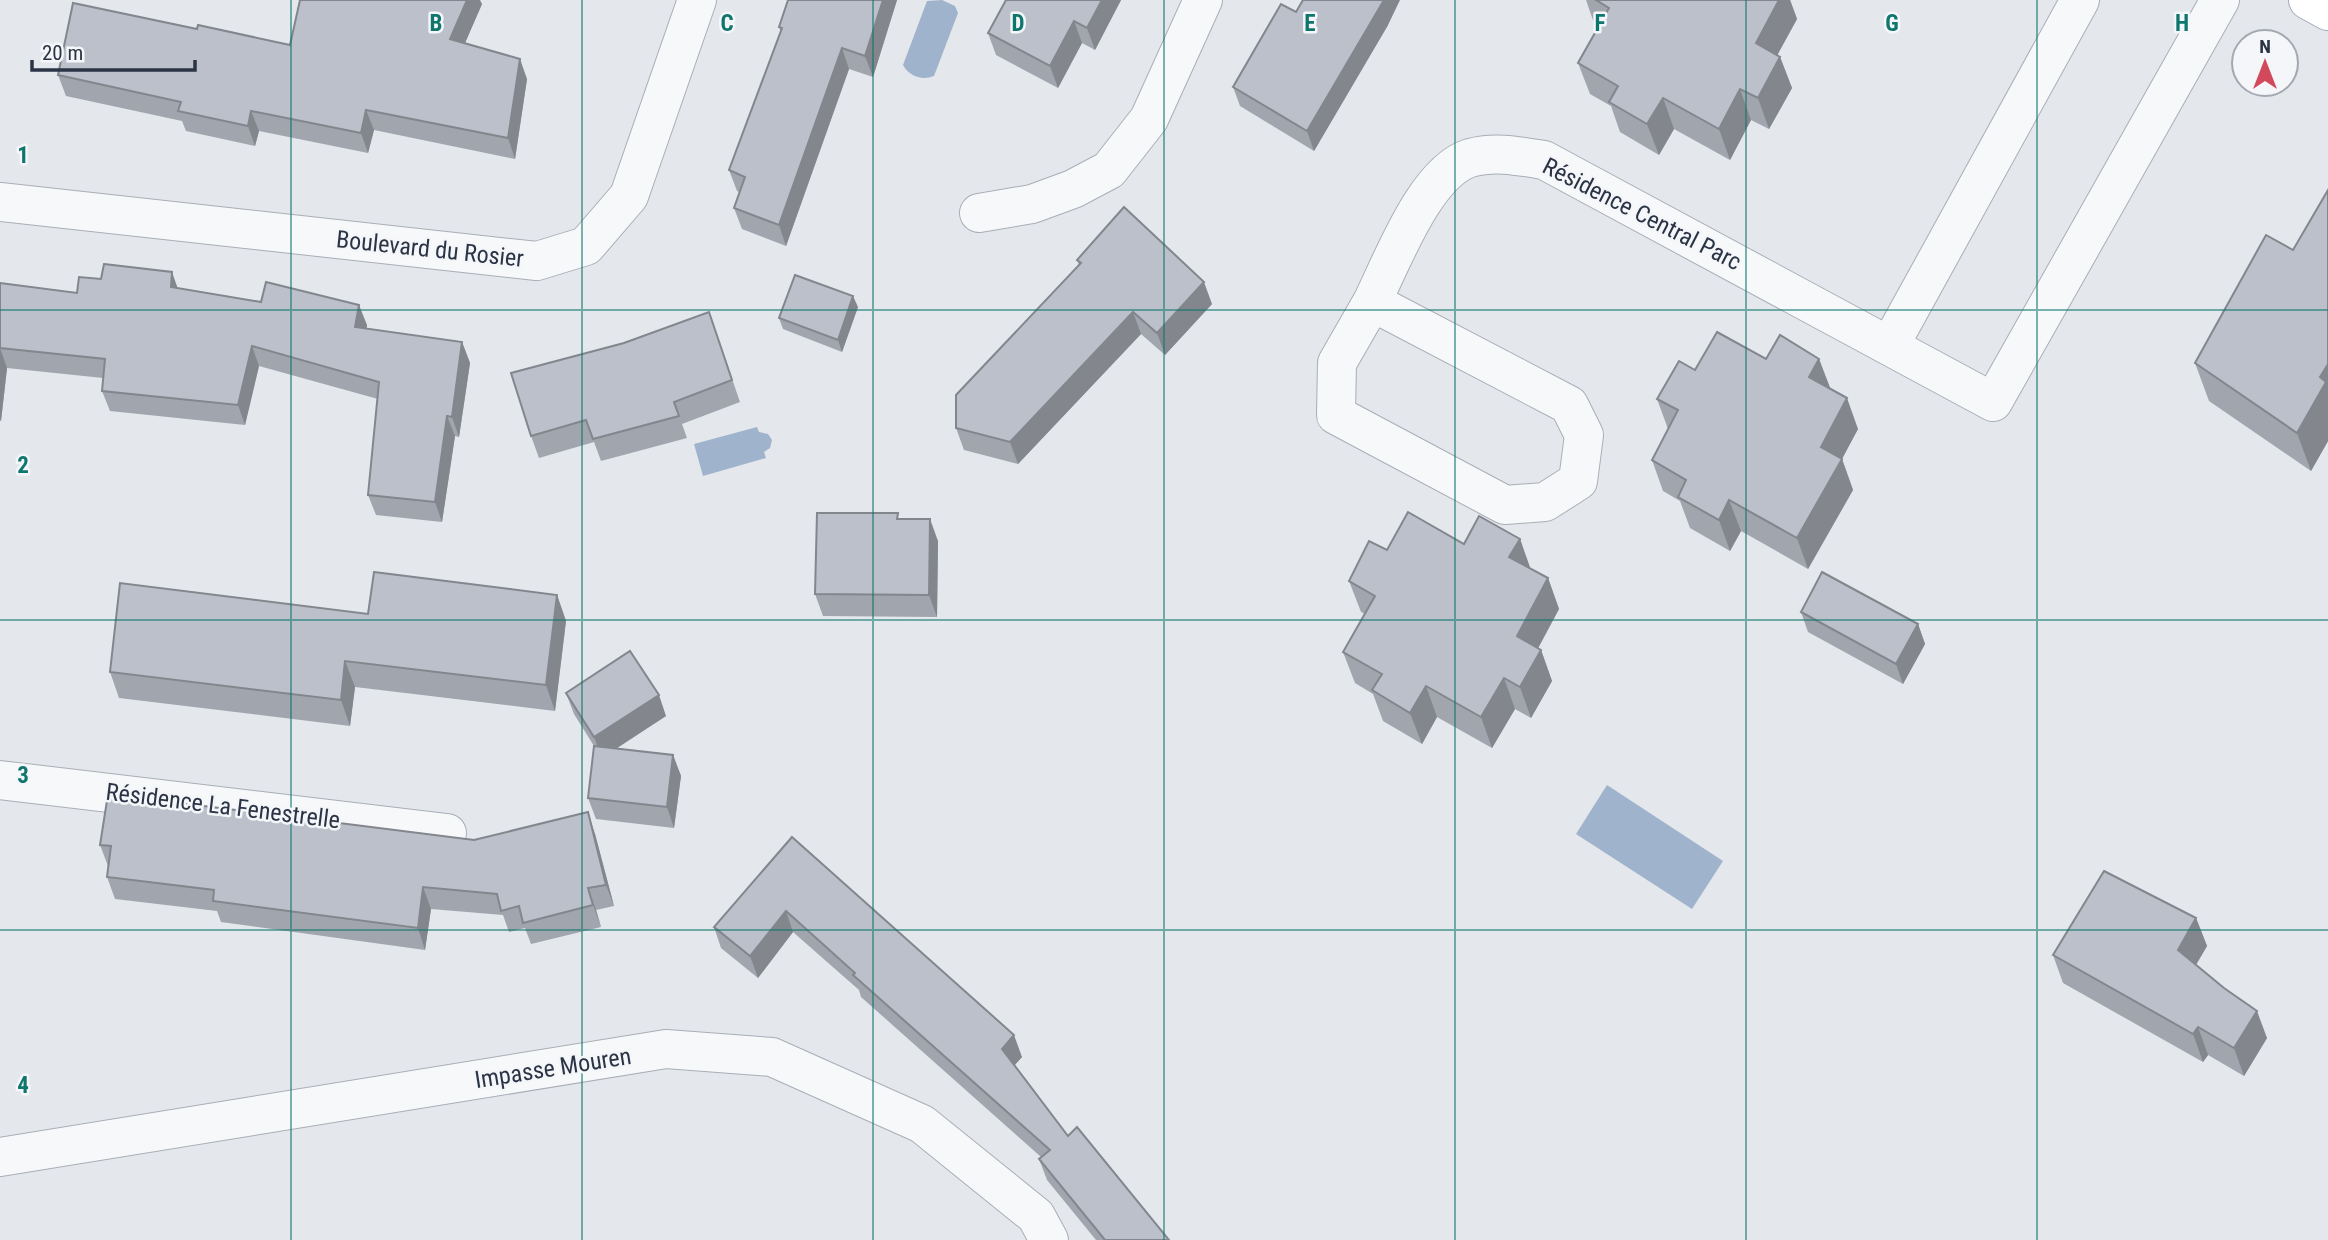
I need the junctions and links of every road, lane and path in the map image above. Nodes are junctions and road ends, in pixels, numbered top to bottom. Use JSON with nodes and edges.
{"nodes":[{"id":1,"x":697,"y":0,"type":"edge"},
{"id":2,"x":1203,"y":0,"type":"edge"},
{"id":3,"x":2080,"y":0,"type":"edge"},
{"id":4,"x":2220,"y":0,"type":"edge"},
{"id":5,"x":2308,"y":0,"type":"edge"},
{"id":6,"x":2328,"y":12,"type":"edge"},
{"id":7,"x":0,"y":202,"type":"edge"},
{"id":8,"x":979,"y":213,"type":"dead end"},
{"id":9,"x":1372,"y":302,"type":"junction"},
{"id":10,"x":1890,"y":345,"type":"junction"},
{"id":11,"x":0,"y":780,"type":"edge"},
{"id":12,"x":447,"y":833,"type":"dead end"},
{"id":13,"x":0,"y":1157,"type":"edge"},
{"id":14,"x":1049,"y":1240,"type":"edge"}],
"edges":[{"from":1,"to":7,"type":"street","name":"Boulevard du Rosier"},
{"from":2,"to":8,"type":"street"},
{"from":3,"to":10,"type":"street"},
{"from":4,"to":10,"type":"street","name":"Résidence Central Parc"},
{"from":5,"to":6,"type":"main road"},
{"from":9,"to":9,"type":"street","name":"Résidence Central Parc"},
{"from":9,"to":10,"type":"street","name":"Résidence Central Parc"},
{"from":11,"to":12,"type":"street","name":"Résidence La Fenestrelle"},
{"from":13,"to":14,"type":"street","name":"Impasse Mouren"}]}
